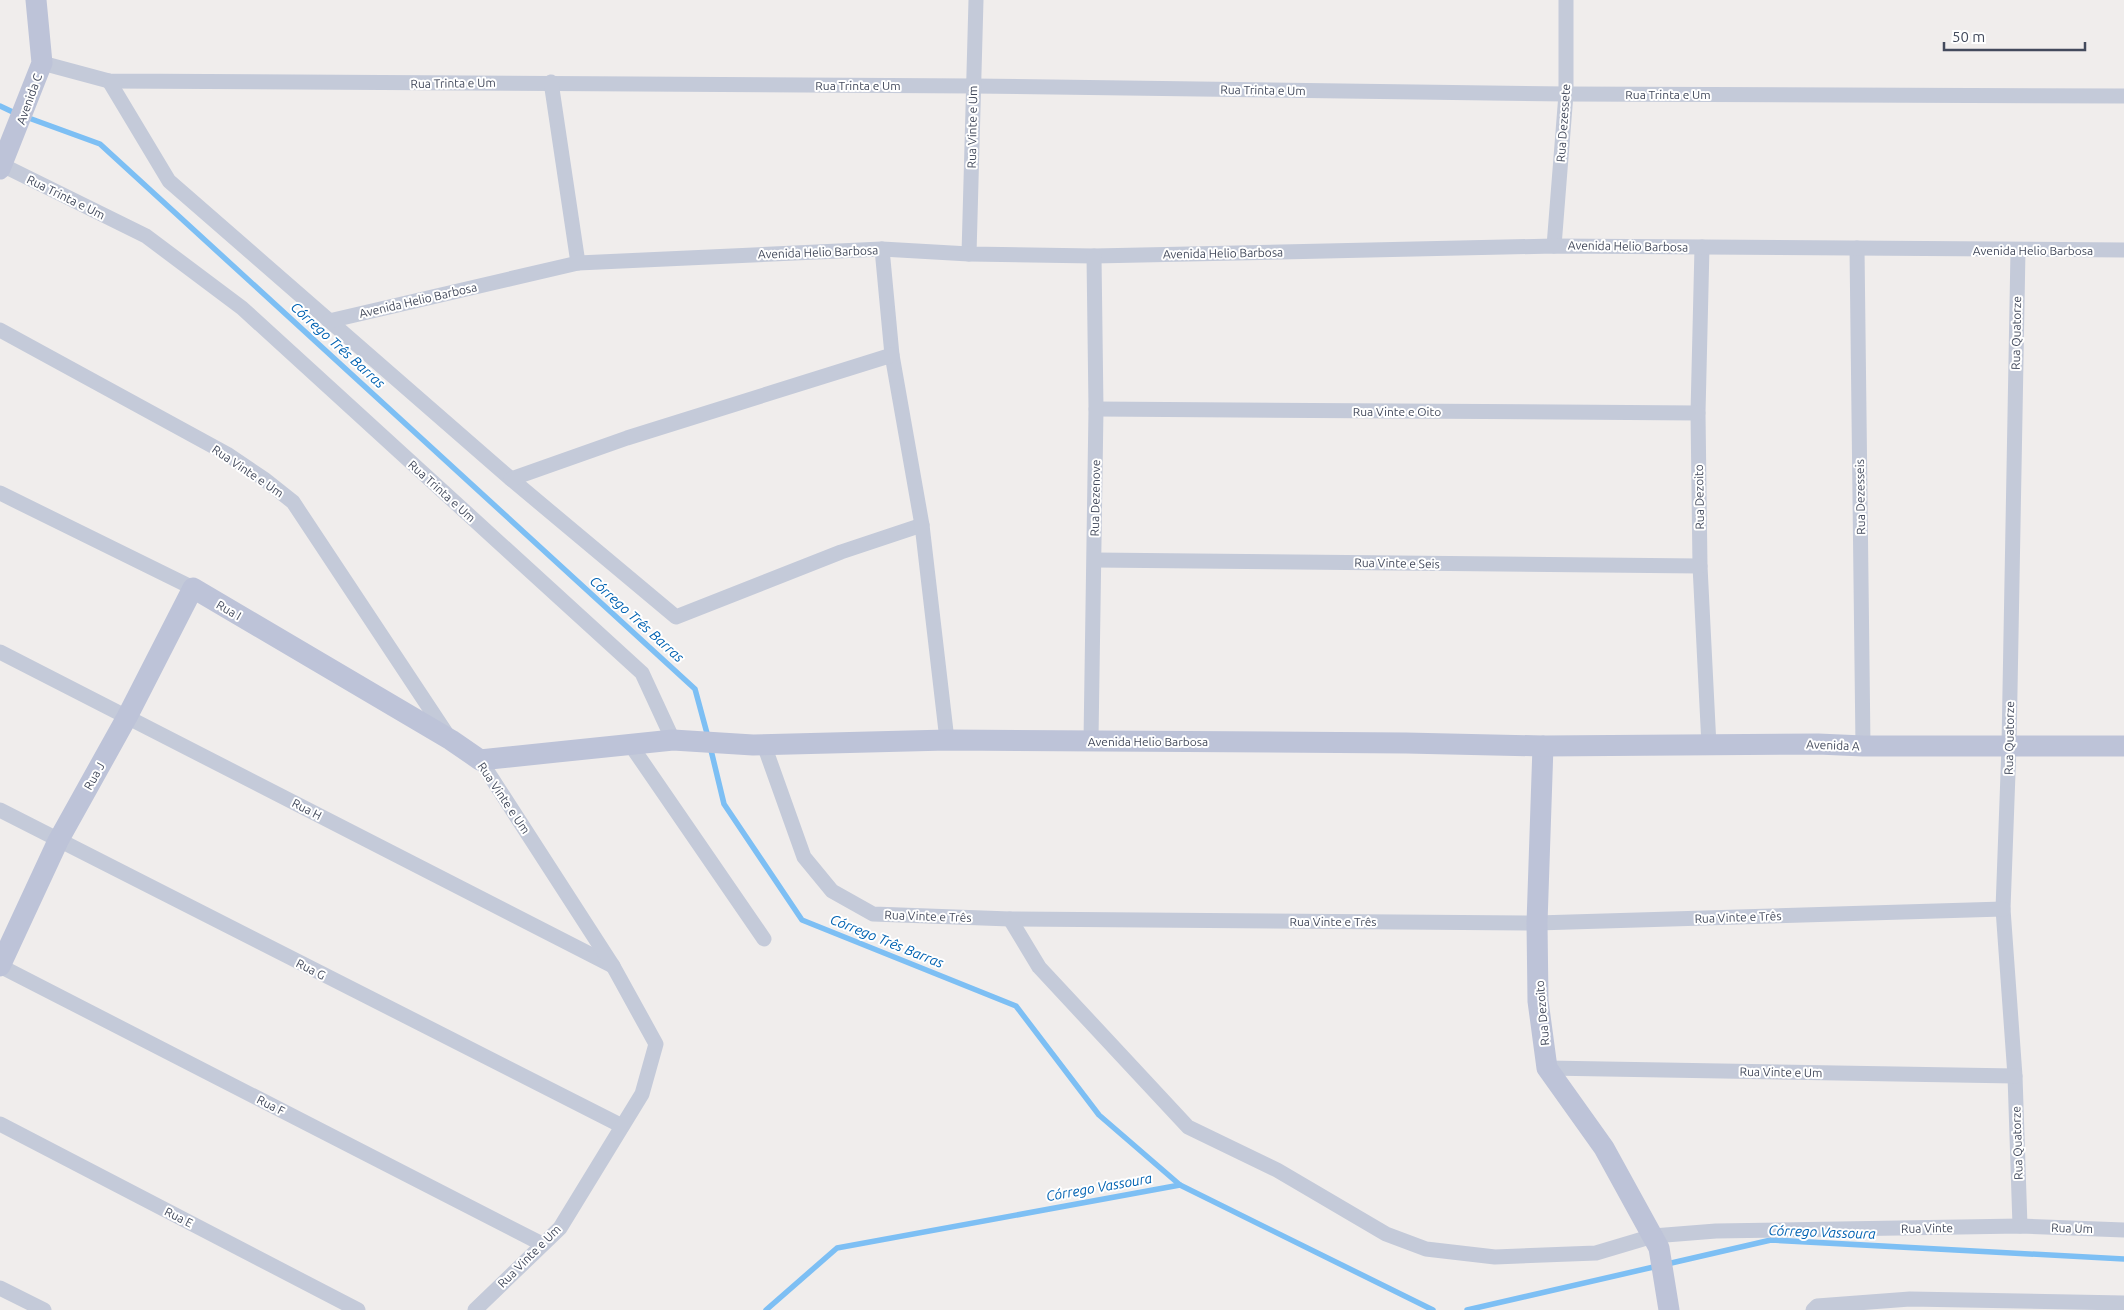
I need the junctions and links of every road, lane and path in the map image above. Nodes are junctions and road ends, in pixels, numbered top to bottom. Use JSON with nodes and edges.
{"nodes":[{"id":1,"x":36,"y":0,"type":"edge"},
{"id":2,"x":976,"y":0,"type":"edge"},
{"id":3,"x":1566,"y":0,"type":"edge"},
{"id":4,"x":42,"y":63,"type":"junction"},
{"id":5,"x":109,"y":81,"type":"junction"},
{"id":6,"x":551,"y":82,"type":"junction"},
{"id":7,"x":973,"y":86,"type":"junction"},
{"id":8,"x":1566,"y":94,"type":"junction"},
{"id":9,"x":2124,"y":96,"type":"edge"},
{"id":10,"x":1,"y":166,"type":"edge"},
{"id":11,"x":1554,"y":246,"type":"junction"},
{"id":12,"x":1702,"y":247,"type":"junction"},
{"id":13,"x":1857,"y":248,"type":"junction"},
{"id":14,"x":882,"y":249,"type":"junction"},
{"id":15,"x":2018,"y":250,"type":"junction"},
{"id":16,"x":2124,"y":250,"type":"edge"},
{"id":17,"x":969,"y":254,"type":"junction"},
{"id":18,"x":1094,"y":256,"type":"junction"},
{"id":19,"x":578,"y":263,"type":"junction"},
{"id":20,"x":329,"y":321,"type":"junction"},
{"id":21,"x":0,"y":330,"type":"edge"},
{"id":22,"x":892,"y":355,"type":"junction"},
{"id":23,"x":1096,"y":409,"type":"junction"},
{"id":24,"x":1698,"y":413,"type":"junction"},
{"id":25,"x":511,"y":479,"type":"junction"},
{"id":26,"x":0,"y":493,"type":"edge"},
{"id":27,"x":922,"y":525,"type":"junction"},
{"id":28,"x":1094,"y":560,"type":"junction"},
{"id":29,"x":1700,"y":566,"type":"junction"},
{"id":30,"x":193,"y":588,"type":"junction"},
{"id":31,"x":0,"y":652,"type":"edge"},
{"id":32,"x":126,"y":717,"type":"junction"},
{"id":33,"x":451,"y":740,"type":"junction"},
{"id":34,"x":673,"y":740,"type":"junction"},
{"id":35,"x":947,"y":740,"type":"junction"},
{"id":36,"x":1091,"y":740,"type":"junction"},
{"id":37,"x":630,"y":744,"type":"junction"},
{"id":38,"x":759,"y":745,"type":"junction"},
{"id":39,"x":1542,"y":746,"type":"junction"},
{"id":40,"x":1709,"y":746,"type":"junction"},
{"id":41,"x":1863,"y":746,"type":"junction"},
{"id":42,"x":2009,"y":746,"type":"junction"},
{"id":43,"x":2124,"y":746,"type":"edge"},
{"id":44,"x":480,"y":760,"type":"junction"},
{"id":45,"x":0,"y":810,"type":"edge"},
{"id":46,"x":58,"y":841,"type":"junction"},
{"id":47,"x":2003,"y":908,"type":"junction"},
{"id":48,"x":1010,"y":919,"type":"junction"},
{"id":49,"x":1537,"y":923,"type":"junction"},
{"id":50,"x":764,"y":939,"type":"dead end"},
{"id":51,"x":0,"y":966,"type":"edge"},
{"id":52,"x":613,"y":966,"type":"junction"},
{"id":53,"x":1547,"y":1068,"type":"junction"},
{"id":54,"x":2015,"y":1076,"type":"junction"},
{"id":55,"x":0,"y":1124,"type":"edge"},
{"id":56,"x":622,"y":1126,"type":"junction"},
{"id":57,"x":2020,"y":1226,"type":"junction"},
{"id":58,"x":2124,"y":1230,"type":"edge"},
{"id":59,"x":1656,"y":1242,"type":"junction"},
{"id":60,"x":542,"y":1244,"type":"junction"},
{"id":61,"x":0,"y":1288,"type":"edge"},
{"id":62,"x":2124,"y":1303,"type":"edge"},
{"id":63,"x":1665,"y":1304,"type":"edge"},
{"id":64,"x":44,"y":1310,"type":"edge"},
{"id":65,"x":358,"y":1310,"type":"edge"},
{"id":66,"x":475,"y":1310,"type":"edge"},
{"id":67,"x":1813,"y":1310,"type":"edge"}],
"edges":[{"from":1,"to":4,"type":"street","name":"Avenida C"},
{"from":2,"to":7,"type":"street","name":"Rua Vinte e Um"},
{"from":3,"to":8,"type":"street","name":"Rua Dezessete"},
{"from":4,"to":5,"type":"street","name":"Rua Trinta e Um"},
{"from":4,"to":10,"type":"street","name":"Avenida C"},
{"from":5,"to":6,"type":"street","name":"Rua Trinta e Um"},
{"from":5,"to":20,"type":"street"},
{"from":6,"to":7,"type":"street","name":"Rua Trinta e Um"},
{"from":6,"to":19,"type":"street"},
{"from":7,"to":8,"type":"street","name":"Rua Trinta e Um"},
{"from":7,"to":17,"type":"street","name":"Rua Vinte e Um"},
{"from":8,"to":9,"type":"street","name":"Rua Trinta e Um"},
{"from":8,"to":11,"type":"street","name":"Rua Dezessete"},
{"from":10,"to":34,"type":"street","name":"Rua Trinta e Um"},
{"from":11,"to":12,"type":"street","name":"Avenida Helio Barbosa"},
{"from":11,"to":18,"type":"street","name":"Avenida Helio Barbosa"},
{"from":12,"to":13,"type":"street","name":"Avenida Helio Barbosa"},
{"from":12,"to":24,"type":"street","name":"Rua Dezoito"},
{"from":13,"to":15,"type":"street","name":"Avenida Helio Barbosa"},
{"from":13,"to":41,"type":"street","name":"Rua Dezesseis"},
{"from":14,"to":17,"type":"street","name":"Avenida Helio Barbosa"},
{"from":14,"to":19,"type":"street","name":"Avenida Helio Barbosa"},
{"from":14,"to":22,"type":"street"},
{"from":15,"to":16,"type":"street","name":"Avenida Helio Barbosa"},
{"from":15,"to":42,"type":"street","name":"Rua Quatorze"},
{"from":17,"to":18,"type":"street","name":"Avenida Helio Barbosa"},
{"from":18,"to":23,"type":"street","name":"Rua Dezenove"},
{"from":19,"to":20,"type":"street","name":"Avenida Helio Barbosa"},
{"from":20,"to":25,"type":"street"},
{"from":21,"to":33,"type":"street","name":"Rua Vinte e Um"},
{"from":22,"to":25,"type":"street"},
{"from":22,"to":27,"type":"street"},
{"from":23,"to":24,"type":"street","name":"Rua Vinte e Oito"},
{"from":23,"to":28,"type":"street","name":"Rua Dezenove"},
{"from":24,"to":29,"type":"street","name":"Rua Dezoito"},
{"from":25,"to":27,"type":"street"},
{"from":26,"to":30,"type":"street","name":"Rua I"},
{"from":27,"to":35,"type":"street"},
{"from":28,"to":29,"type":"street","name":"Rua Vinte e Seis"},
{"from":28,"to":36,"type":"street","name":"Rua Dezenove"},
{"from":29,"to":40,"type":"street","name":"Rua Dezoito"},
{"from":30,"to":32,"type":"street","name":"Rua J"},
{"from":30,"to":33,"type":"street","name":"Rua I"},
{"from":31,"to":32,"type":"street","name":"Rua H"},
{"from":32,"to":46,"type":"street","name":"Rua J"},
{"from":32,"to":52,"type":"street","name":"Rua H"},
{"from":33,"to":44,"type":"street","name":"Rua Vinte e Um"},
{"from":34,"to":37,"type":"street","name":"Avenida Helio Barbosa"},
{"from":34,"to":38,"type":"street","name":"Avenida Helio Barbosa"},
{"from":35,"to":36,"type":"street","name":"Avenida Helio Barbosa"},
{"from":35,"to":38,"type":"street","name":"Avenida Helio Barbosa"},
{"from":36,"to":39,"type":"street","name":"Avenida Helio Barbosa"},
{"from":37,"to":44,"type":"street","name":"Avenida Helio Barbosa"},
{"from":37,"to":50,"type":"street"},
{"from":38,"to":48,"type":"street","name":"Rua Vinte e Três"},
{"from":39,"to":40,"type":"street","name":"Avenida A"},
{"from":39,"to":49,"type":"street","name":"Rua Dezoito"},
{"from":40,"to":41,"type":"street","name":"Avenida A"},
{"from":41,"to":42,"type":"street","name":"Avenida A"},
{"from":42,"to":43,"type":"street","name":"Avenida A"},
{"from":42,"to":47,"type":"street","name":"Rua Quatorze"},
{"from":44,"to":52,"type":"street","name":"Rua Vinte e Um"},
{"from":45,"to":46,"type":"street","name":"Rua G"},
{"from":46,"to":51,"type":"street","name":"Rua J"},
{"from":46,"to":56,"type":"street","name":"Rua G"},
{"from":47,"to":49,"type":"street","name":"Rua Vinte e Três"},
{"from":47,"to":54,"type":"street","name":"Rua Quatorze"},
{"from":48,"to":49,"type":"street","name":"Rua Vinte e Três"},
{"from":48,"to":59,"type":"street","name":"Rua Vinte"},
{"from":49,"to":53,"type":"street","name":"Rua Dezoito"},
{"from":51,"to":60,"type":"street","name":"Rua F"},
{"from":52,"to":56,"type":"street","name":"Rua Vinte e Um"},
{"from":53,"to":54,"type":"street","name":"Rua Vinte e Um"},
{"from":53,"to":59,"type":"street","name":"Rua Dezoito"},
{"from":54,"to":57,"type":"street","name":"Rua Quatorze"},
{"from":55,"to":65,"type":"street","name":"Rua E"},
{"from":56,"to":60,"type":"street","name":"Rua Vinte e Um"},
{"from":57,"to":58,"type":"street","name":"Rua Um"},
{"from":57,"to":59,"type":"street","name":"Rua Vinte"},
{"from":59,"to":63,"type":"street"},
{"from":60,"to":66,"type":"street","name":"Rua Vinte e Um"},
{"from":61,"to":64,"type":"street"},
{"from":62,"to":67,"type":"street"}]}
